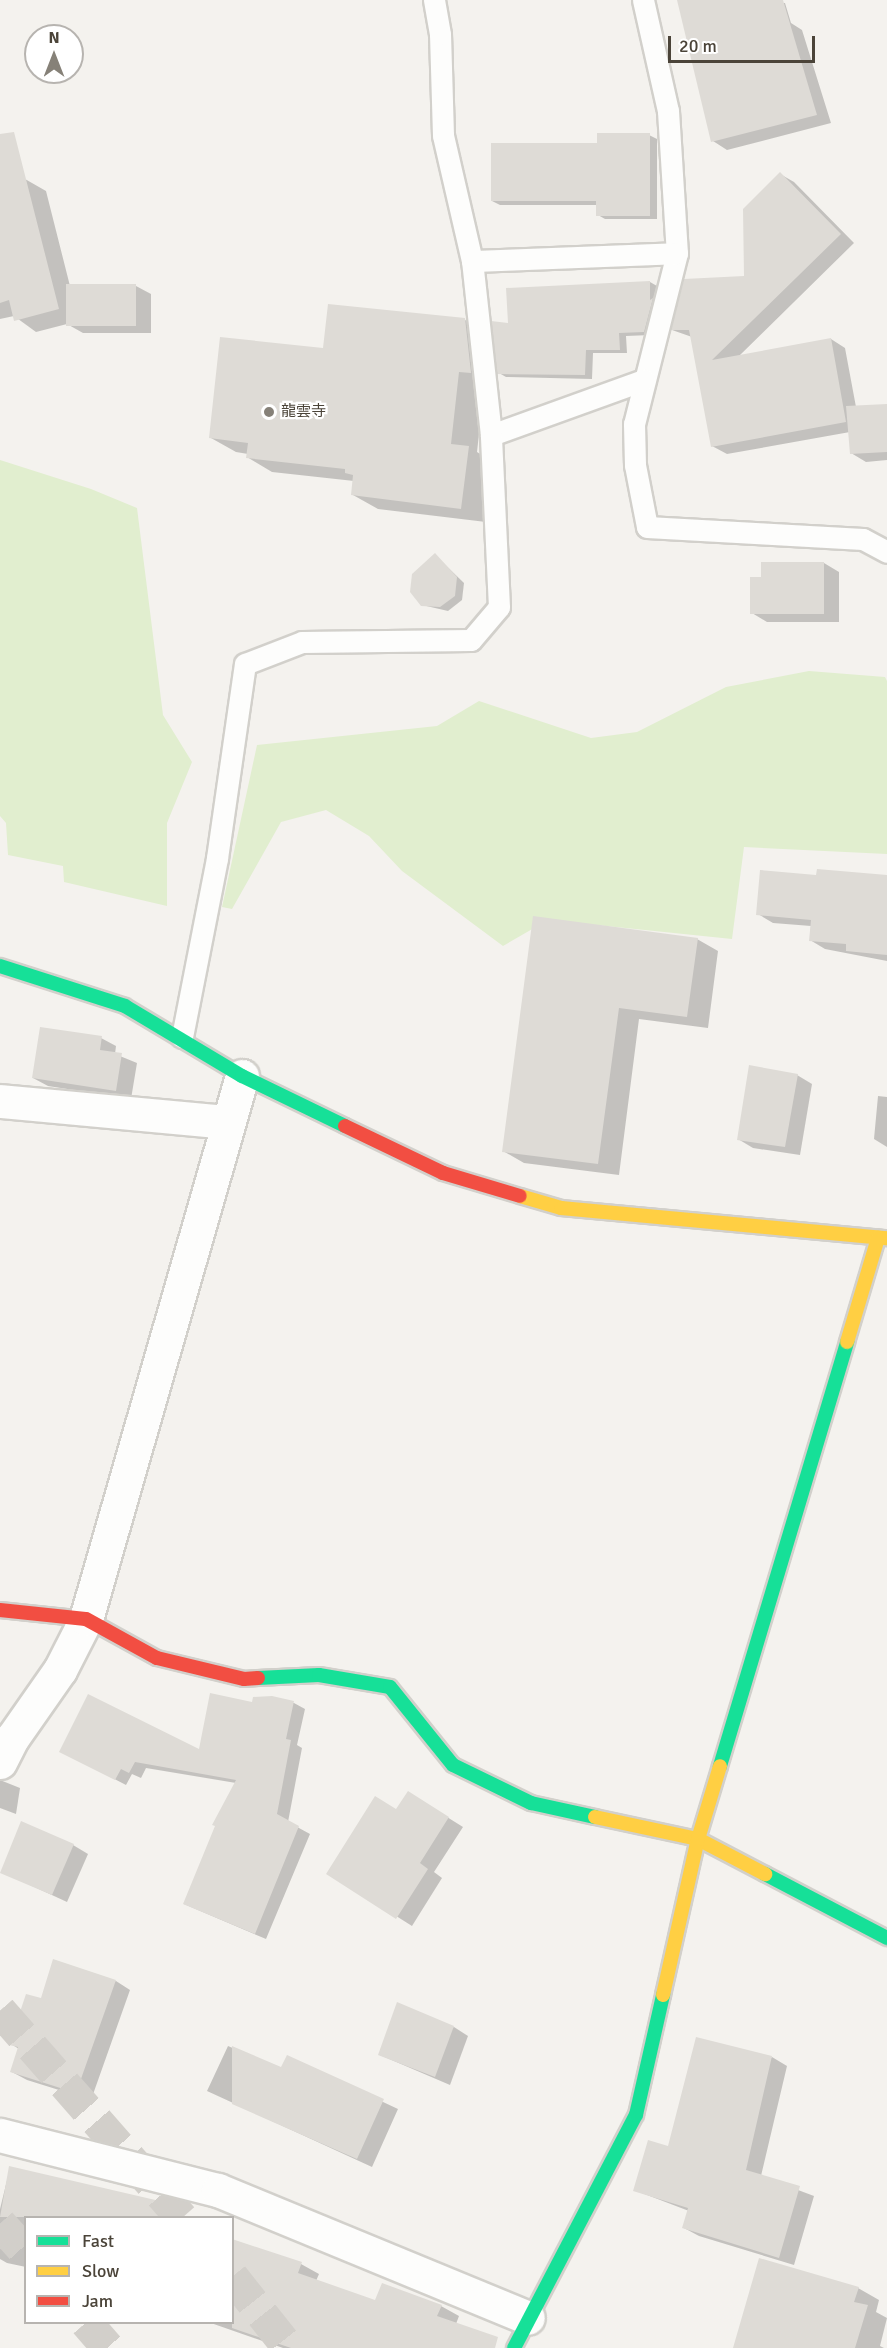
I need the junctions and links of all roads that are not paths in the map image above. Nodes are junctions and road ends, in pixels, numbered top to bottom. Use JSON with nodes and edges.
{"nodes":[{"id":1,"x":434,"y":0,"type":"edge"},
{"id":2,"x":643,"y":0,"type":"edge"},
{"id":3,"x":677,"y":253,"type":"junction"},
{"id":4,"x":472,"y":261,"type":"junction"},
{"id":5,"x":644,"y":380,"type":"junction"},
{"id":6,"x":491,"y":435,"type":"junction"},
{"id":7,"x":887,"y":552,"type":"edge"},
{"id":8,"x":0,"y":966,"type":"edge"},
{"id":9,"x":182,"y":1037,"type":"junction"},
{"id":10,"x":242,"y":1076,"type":"junction"},
{"id":11,"x":0,"y":1101,"type":"edge"},
{"id":12,"x":228,"y":1122,"type":"junction"},
{"id":13,"x":882,"y":1238,"type":"edge"},
{"id":14,"x":0,"y":1610,"type":"edge"},
{"id":15,"x":86,"y":1619,"type":"junction"},
{"id":16,"x":0,"y":1762,"type":"edge"},
{"id":17,"x":698,"y":1839,"type":"junction"},
{"id":18,"x":887,"y":1938,"type":"edge"},
{"id":19,"x":0,"y":2135,"type":"edge"},
{"id":20,"x":528,"y":2318,"type":"junction"},
{"id":21,"x":514,"y":2348,"type":"edge"}],
"edges":[{"from":1,"to":4,"type":"lane"},
{"from":2,"to":3,"type":"lane"},
{"from":3,"to":4,"type":"lane"},
{"from":3,"to":5,"type":"lane"},
{"from":4,"to":6,"type":"lane"},
{"from":5,"to":6,"type":"lane"},
{"from":5,"to":7,"type":"lane"},
{"from":6,"to":9,"type":"lane"},
{"from":8,"to":9,"type":"street"},
{"from":9,"to":10,"type":"street"},
{"from":10,"to":12,"type":"street"},
{"from":10,"to":13,"type":"street"},
{"from":11,"to":12,"type":"street"},
{"from":12,"to":15,"type":"street"},
{"from":13,"to":17,"type":"street"},
{"from":14,"to":15,"type":"street"},
{"from":15,"to":16,"type":"street"},
{"from":15,"to":17,"type":"street"},
{"from":17,"to":18,"type":"street"},
{"from":17,"to":20,"type":"street"},
{"from":19,"to":20,"type":"street"},
{"from":20,"to":21,"type":"street"}]}
